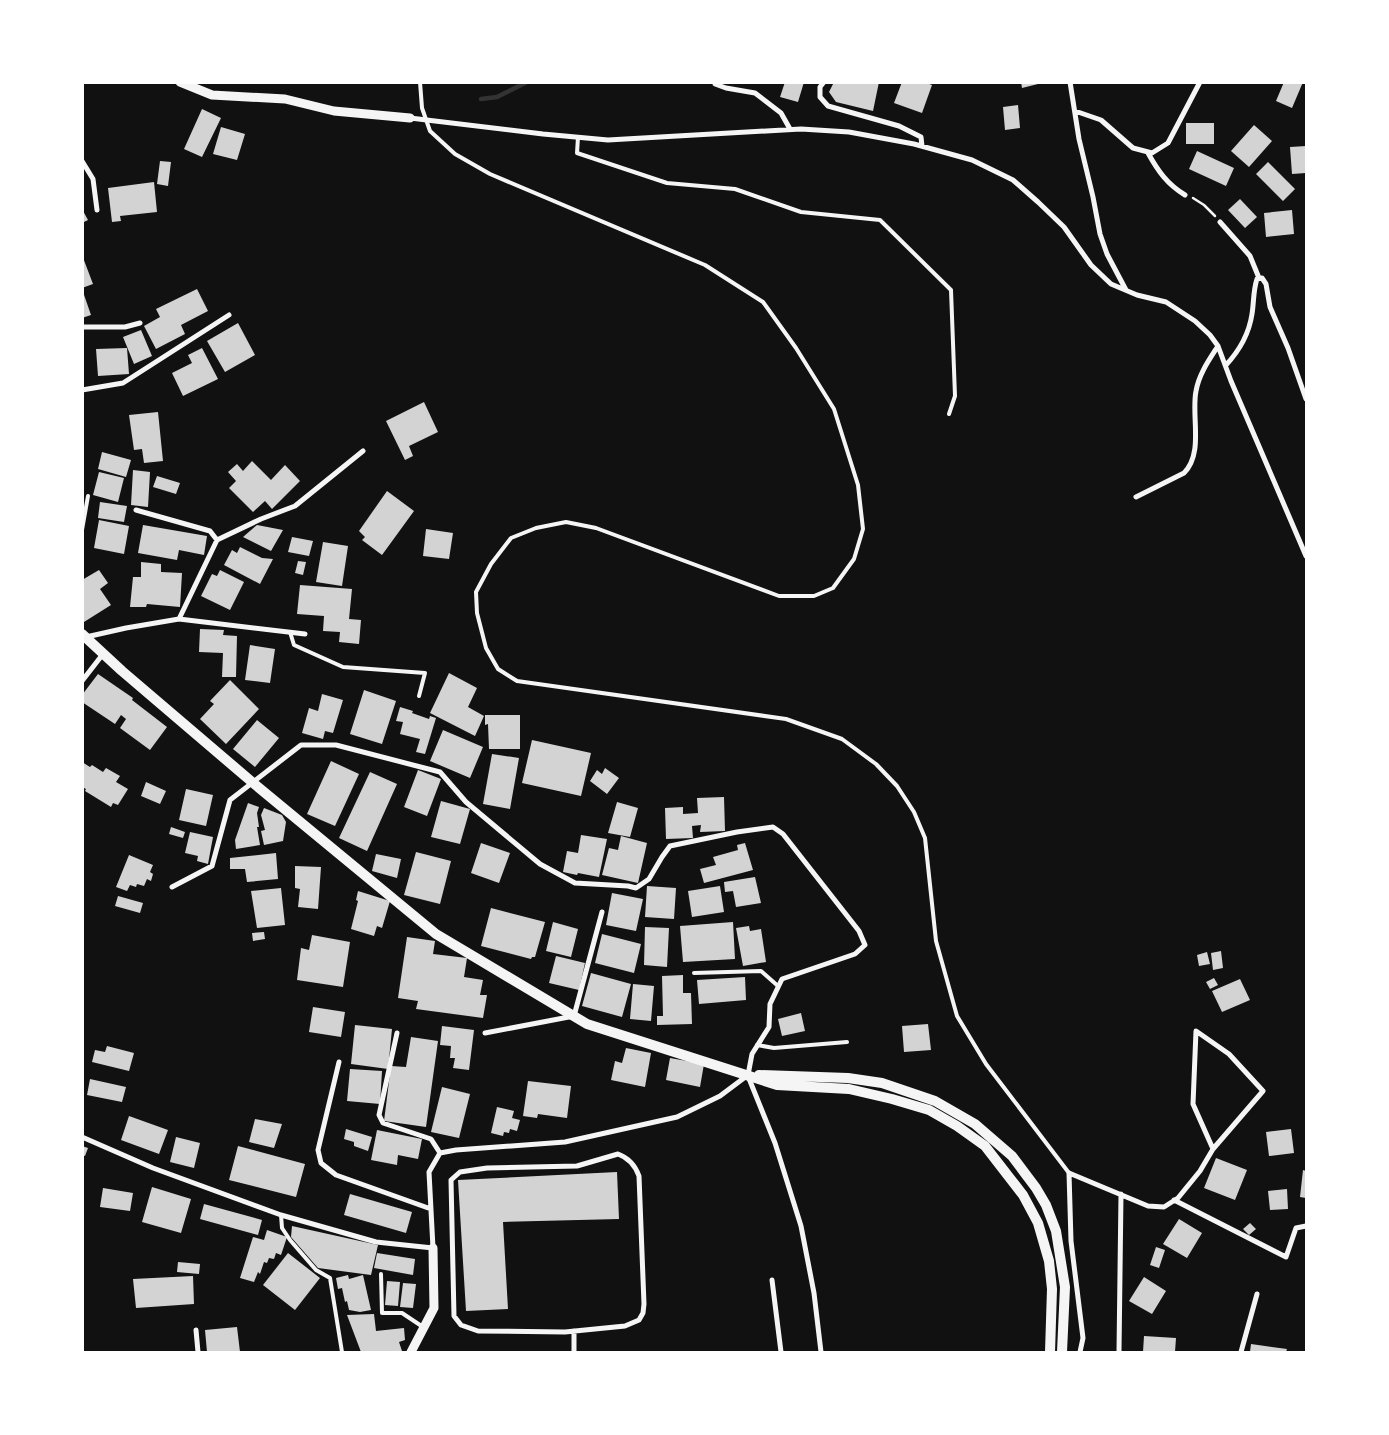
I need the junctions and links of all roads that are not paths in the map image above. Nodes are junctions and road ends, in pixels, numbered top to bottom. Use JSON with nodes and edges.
{"nodes":[{"id":1,"x":180,"y":82,"type":"edge"},
{"id":2,"x":420,"y":82,"type":"edge"},
{"id":3,"x":716,"y":82,"type":"edge"},
{"id":4,"x":824,"y":82,"type":"edge"},
{"id":5,"x":1070,"y":82,"type":"edge"},
{"id":6,"x":1200,"y":82,"type":"edge"},
{"id":7,"x":1075,"y":111,"type":"junction"},
{"id":8,"x":410,"y":118,"type":"joint"},
{"id":9,"x":427,"y":121,"type":"junction"},
{"id":10,"x":790,"y":130,"type":"junction"},
{"id":11,"x":578,"y":137,"type":"junction"},
{"id":12,"x":922,"y":146,"type":"junction"},
{"id":13,"x":1148,"y":153,"type":"junction"},
{"id":14,"x":82,"y":161,"type":"edge"},
{"id":15,"x":1185,"y":195,"type":"road end"},
{"id":16,"x":97,"y":210,"type":"dead end"},
{"id":17,"x":1220,"y":222,"type":"road end"},
{"id":18,"x":1259,"y":278,"type":"junction"},
{"id":19,"x":1127,"y":291,"type":"junction"},
{"id":20,"x":229,"y":315,"type":"dead end"},
{"id":21,"x":140,"y":323,"type":"dead end"},
{"id":22,"x":82,"y":327,"type":"edge"},
{"id":23,"x":1218,"y":346,"type":"junction"},
{"id":24,"x":1226,"y":365,"type":"junction"},
{"id":25,"x":82,"y":390,"type":"edge"},
{"id":26,"x":1306,"y":398,"type":"edge"},
{"id":27,"x":949,"y":414,"type":"dead end"},
{"id":28,"x":363,"y":451,"type":"dead end"},
{"id":29,"x":88,"y":496,"type":"dead end"},
{"id":30,"x":1136,"y":497,"type":"dead end"},
{"id":31,"x":136,"y":510,"type":"dead end"},
{"id":32,"x":82,"y":530,"type":"edge"},
{"id":33,"x":217,"y":540,"type":"junction"},
{"id":34,"x":1306,"y":556,"type":"edge"},
{"id":35,"x":178,"y":619,"type":"junction"},
{"id":36,"x":290,"y":632,"type":"junction"},
{"id":37,"x":305,"y":634,"type":"dead end"},
{"id":38,"x":84,"y":635,"type":"edge"},
{"id":39,"x":104,"y":654,"type":"junction"},
{"id":40,"x":82,"y":681,"type":"edge"},
{"id":41,"x":420,"y":696,"type":"dead end"},
{"id":42,"x":252,"y":782,"type":"junction"},
{"id":43,"x":172,"y":887,"type":"dead end"},
{"id":44,"x":602,"y":912,"type":"dead end"},
{"id":45,"x":694,"y":973,"type":"dead end"},
{"id":46,"x":778,"y":986,"type":"junction"},
{"id":47,"x":574,"y":1016,"type":"junction"},
{"id":48,"x":397,"y":1033,"type":"dead end"},
{"id":49,"x":485,"y":1033,"type":"dead end"},
{"id":50,"x":847,"y":1042,"type":"dead end"},
{"id":51,"x":758,"y":1045,"type":"junction"},
{"id":52,"x":339,"y":1062,"type":"dead end"},
{"id":53,"x":748,"y":1075,"type":"junction"},
{"id":54,"x":82,"y":1137,"type":"edge"},
{"id":55,"x":1213,"y":1149,"type":"junction"},
{"id":56,"x":440,"y":1154,"type":"junction"},
{"id":57,"x":1069,"y":1173,"type":"junction"},
{"id":58,"x":1121,"y":1194,"type":"junction"},
{"id":59,"x":1174,"y":1200,"type":"junction"},
{"id":60,"x":431,"y":1209,"type":"junction"},
{"id":61,"x":281,"y":1215,"type":"junction"},
{"id":62,"x":1306,"y":1226,"type":"edge"},
{"id":63,"x":432,"y":1248,"type":"junction"},
{"id":64,"x":380,"y":1274,"type":"dead end"},
{"id":65,"x":772,"y":1280,"type":"dead end"},
{"id":66,"x":1257,"y":1294,"type":"dead end"},
{"id":67,"x":424,"y":1328,"type":"junction"},
{"id":68,"x":196,"y":1330,"type":"dead end"},
{"id":69,"x":574,"y":1331,"type":"junction"},
{"id":70,"x":198,"y":1352,"type":"edge"},
{"id":71,"x":342,"y":1352,"type":"edge"},
{"id":72,"x":411,"y":1352,"type":"edge"},
{"id":73,"x":574,"y":1352,"type":"edge"},
{"id":74,"x":781,"y":1352,"type":"edge"},
{"id":75,"x":820,"y":1352,"type":"edge"},
{"id":76,"x":1050,"y":1352,"type":"edge"},
{"id":77,"x":1062,"y":1352,"type":"edge"},
{"id":78,"x":1080,"y":1352,"type":"edge"},
{"id":79,"x":1118,"y":1352,"type":"edge"},
{"id":80,"x":1241,"y":1352,"type":"edge"}],
"edges":[{"from":1,"to":8,"type":"street"},
{"from":2,"to":9,"type":"lane"},
{"from":3,"to":10,"type":"street"},
{"from":4,"to":12,"type":"street"},
{"from":5,"to":7,"type":"street"},
{"from":6,"to":13,"type":"street"},
{"from":7,"to":13,"type":"street"},
{"from":7,"to":19,"type":"street"},
{"from":8,"to":9,"type":"street"},
{"from":9,"to":11,"type":"street"},
{"from":9,"to":57,"type":"lane"},
{"from":10,"to":11,"type":"street"},
{"from":10,"to":12,"type":"street"},
{"from":11,"to":27,"type":"lane"},
{"from":12,"to":19,"type":"street"},
{"from":13,"to":15,"type":"street"},
{"from":14,"to":16,"type":"street"},
{"from":17,"to":18,"type":"street"},
{"from":18,"to":24,"type":"street"},
{"from":18,"to":26,"type":"street"},
{"from":19,"to":23,"type":"street"},
{"from":20,"to":25,"type":"street"},
{"from":21,"to":22,"type":"street"},
{"from":23,"to":24,"type":"street"},
{"from":23,"to":30,"type":"street"},
{"from":24,"to":34,"type":"street"},
{"from":28,"to":33,"type":"street"},
{"from":29,"to":32,"type":"lane"},
{"from":31,"to":33,"type":"street"},
{"from":33,"to":35,"type":"street"},
{"from":35,"to":36,"type":"street"},
{"from":35,"to":38,"type":"street"},
{"from":36,"to":37,"type":"street"},
{"from":36,"to":41,"type":"lane"},
{"from":38,"to":39,"type":"main road"},
{"from":39,"to":40,"type":"street"},
{"from":39,"to":42,"type":"main road"},
{"from":42,"to":43,"type":"street"},
{"from":42,"to":46,"type":"street"},
{"from":42,"to":47,"type":"main road"},
{"from":44,"to":47,"type":"street"},
{"from":45,"to":46,"type":"lane"},
{"from":46,"to":51,"type":"street"},
{"from":47,"to":49,"type":"street"},
{"from":47,"to":53,"type":"main road"},
{"from":48,"to":56,"type":"street"},
{"from":50,"to":51,"type":"lane"},
{"from":51,"to":53,"type":"street"},
{"from":52,"to":60,"type":"street"},
{"from":53,"to":56,"type":"street"},
{"from":53,"to":75,"type":"street"},
{"from":53,"to":76,"type":"main road"},
{"from":53,"to":77,"type":"main road"},
{"from":54,"to":61,"type":"street"},
{"from":55,"to":55,"type":"street"},
{"from":55,"to":59,"type":"street"},
{"from":56,"to":60,"type":"street"},
{"from":57,"to":58,"type":"street"},
{"from":57,"to":78,"type":"street"},
{"from":58,"to":59,"type":"street"},
{"from":58,"to":79,"type":"street"},
{"from":59,"to":62,"type":"street"},
{"from":60,"to":63,"type":"street"},
{"from":61,"to":63,"type":"street"},
{"from":61,"to":71,"type":"lane"},
{"from":63,"to":67,"type":"street"},
{"from":64,"to":67,"type":"lane"},
{"from":65,"to":74,"type":"street"},
{"from":66,"to":80,"type":"street"},
{"from":67,"to":72,"type":"street"},
{"from":68,"to":70,"type":"street"},
{"from":69,"to":69,"type":"street"},
{"from":69,"to":73,"type":"street"}]}
